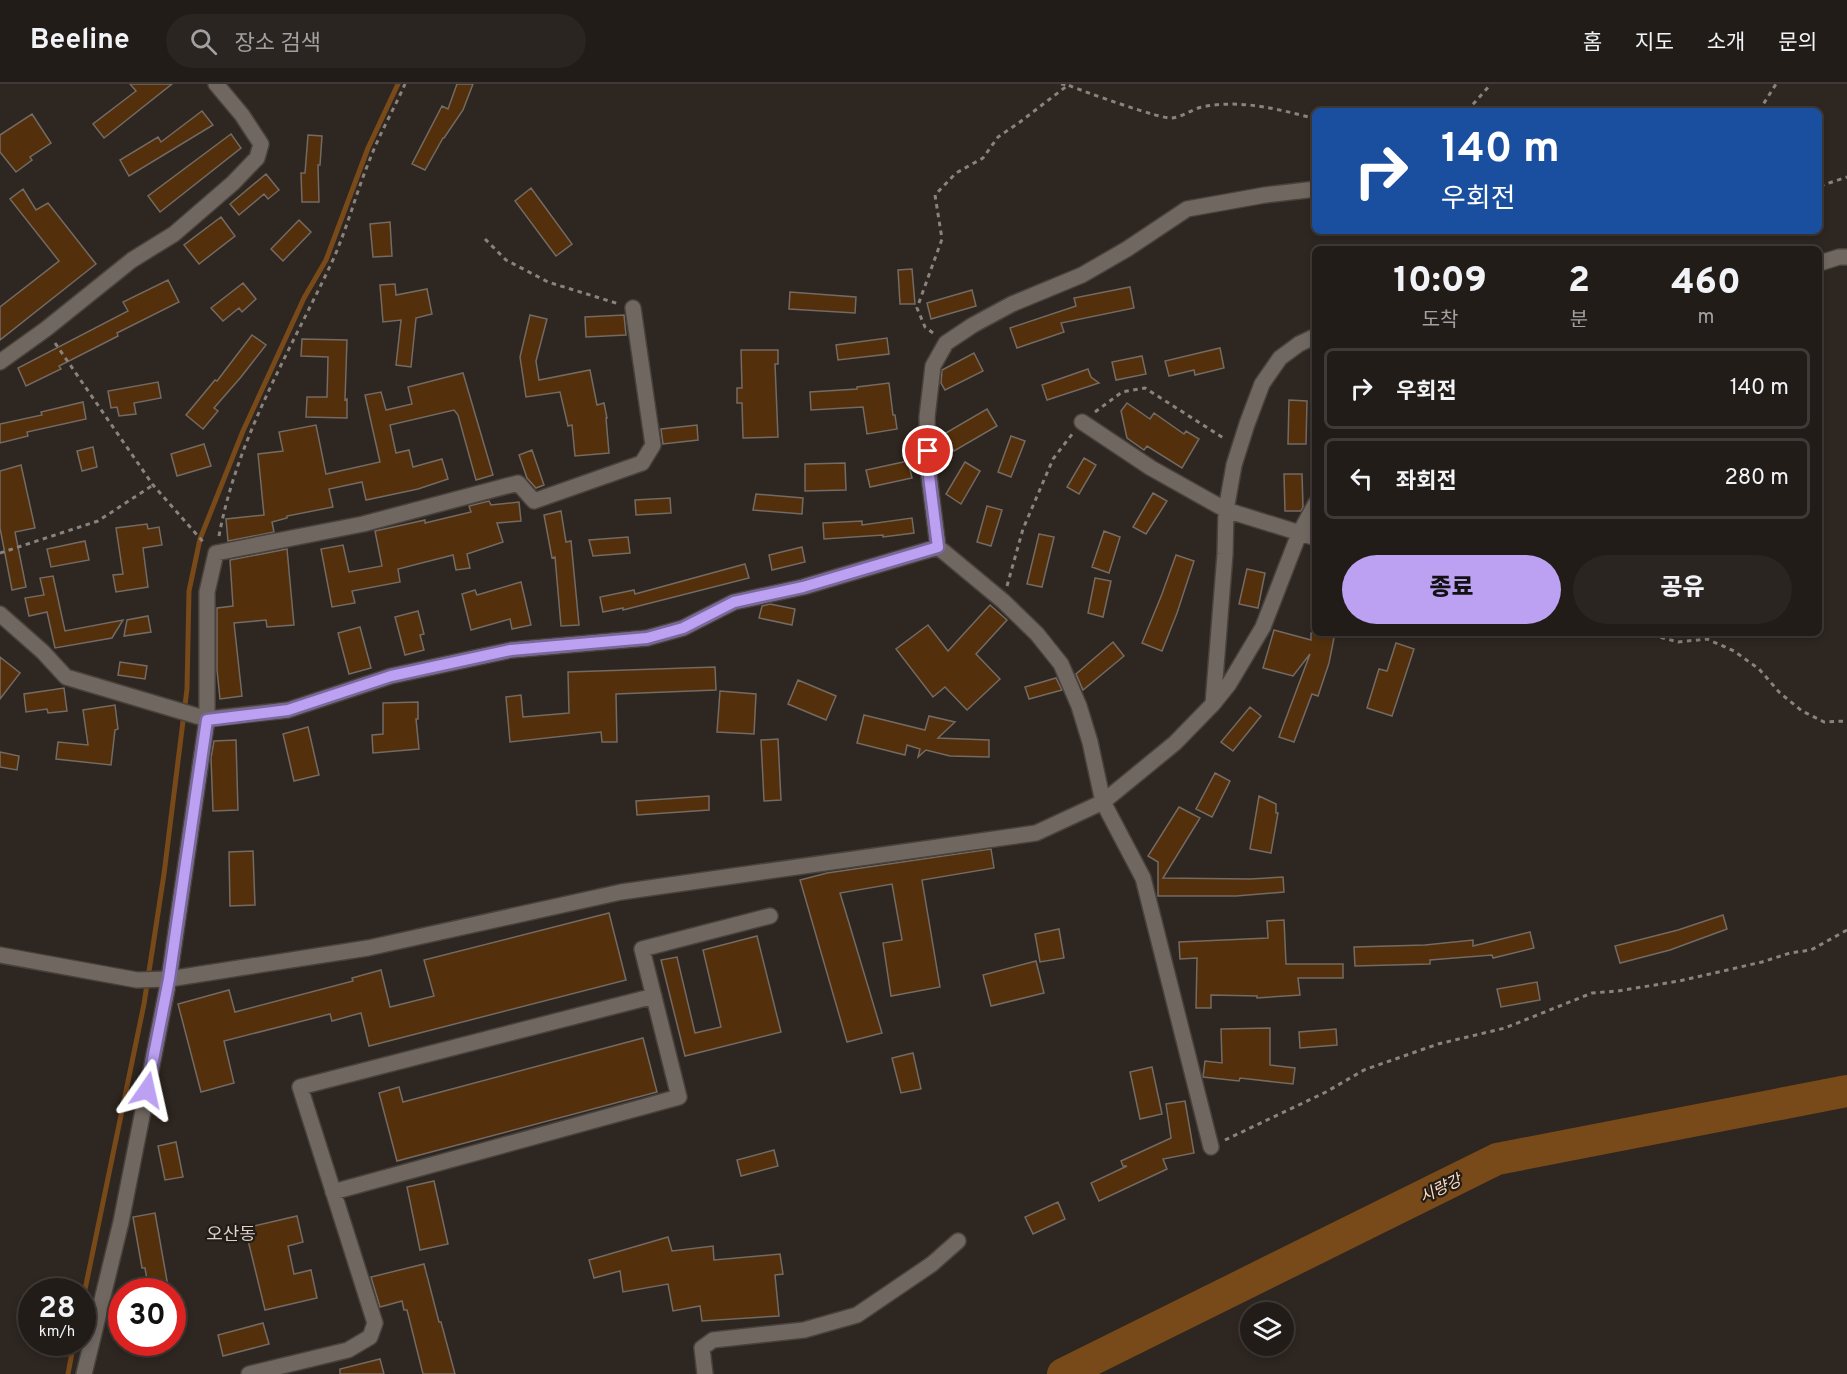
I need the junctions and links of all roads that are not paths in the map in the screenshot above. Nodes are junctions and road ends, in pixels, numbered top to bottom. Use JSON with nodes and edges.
{"nodes":[{"id":1,"x":216,"y":84,"type":"edge"},
{"id":2,"x":1312,"y":189,"type":"edge"},
{"id":3,"x":1847,"y":257,"type":"edge"},
{"id":4,"x":1822,"y":263,"type":"edge"},
{"id":5,"x":633,"y":308,"type":"road end"},
{"id":6,"x":1312,"y":338,"type":"edge"},
{"id":7,"x":0,"y":362,"type":"edge"},
{"id":8,"x":1082,"y":422,"type":"road end"},
{"id":9,"x":1226,"y":510,"type":"junction"},
{"id":10,"x":1312,"y":510,"type":"edge"},
{"id":11,"x":1299,"y":534,"type":"junction"},
{"id":12,"x":1312,"y":537,"type":"edge"},
{"id":13,"x":938,"y":547,"type":"junction"},
{"id":14,"x":0,"y":614,"type":"edge"},
{"id":15,"x":1213,"y":704,"type":"junction"},
{"id":16,"x":207,"y":720,"type":"junction"},
{"id":17,"x":1103,"y":802,"type":"junction"},
{"id":18,"x":770,"y":916,"type":"dead end"},
{"id":19,"x":0,"y":956,"type":"edge"},
{"id":20,"x":163,"y":979,"type":"junction"},
{"id":21,"x":654,"y":996,"type":"junction"},
{"id":22,"x":1211,"y":1147,"type":"road end"},
{"id":23,"x":333,"y":1192,"type":"junction"},
{"id":24,"x":958,"y":1241,"type":"dead end"},
{"id":25,"x":84,"y":1374,"type":"edge"},
{"id":26,"x":249,"y":1374,"type":"edge"},
{"id":27,"x":705,"y":1374,"type":"edge"}],
"edges":[{"from":1,"to":7,"type":"street"},
{"from":2,"to":13,"type":"street"},
{"from":3,"to":4,"type":"street"},
{"from":5,"to":16,"type":"street"},
{"from":6,"to":9,"type":"street"},
{"from":8,"to":9,"type":"street"},
{"from":9,"to":11,"type":"street"},
{"from":9,"to":15,"type":"street"},
{"from":10,"to":11,"type":"street"},
{"from":11,"to":12,"type":"street"},
{"from":11,"to":15,"type":"street"},
{"from":13,"to":16,"type":"street"},
{"from":13,"to":17,"type":"street"},
{"from":14,"to":16,"type":"street"},
{"from":15,"to":17,"type":"street"},
{"from":16,"to":20,"type":"street"},
{"from":17,"to":20,"type":"street"},
{"from":17,"to":22,"type":"street"},
{"from":18,"to":21,"type":"street"},
{"from":19,"to":20,"type":"street"},
{"from":20,"to":25,"type":"street"},
{"from":21,"to":23,"type":"street"},
{"from":21,"to":23,"type":"street"},
{"from":23,"to":26,"type":"street"},
{"from":24,"to":27,"type":"street"}]}
